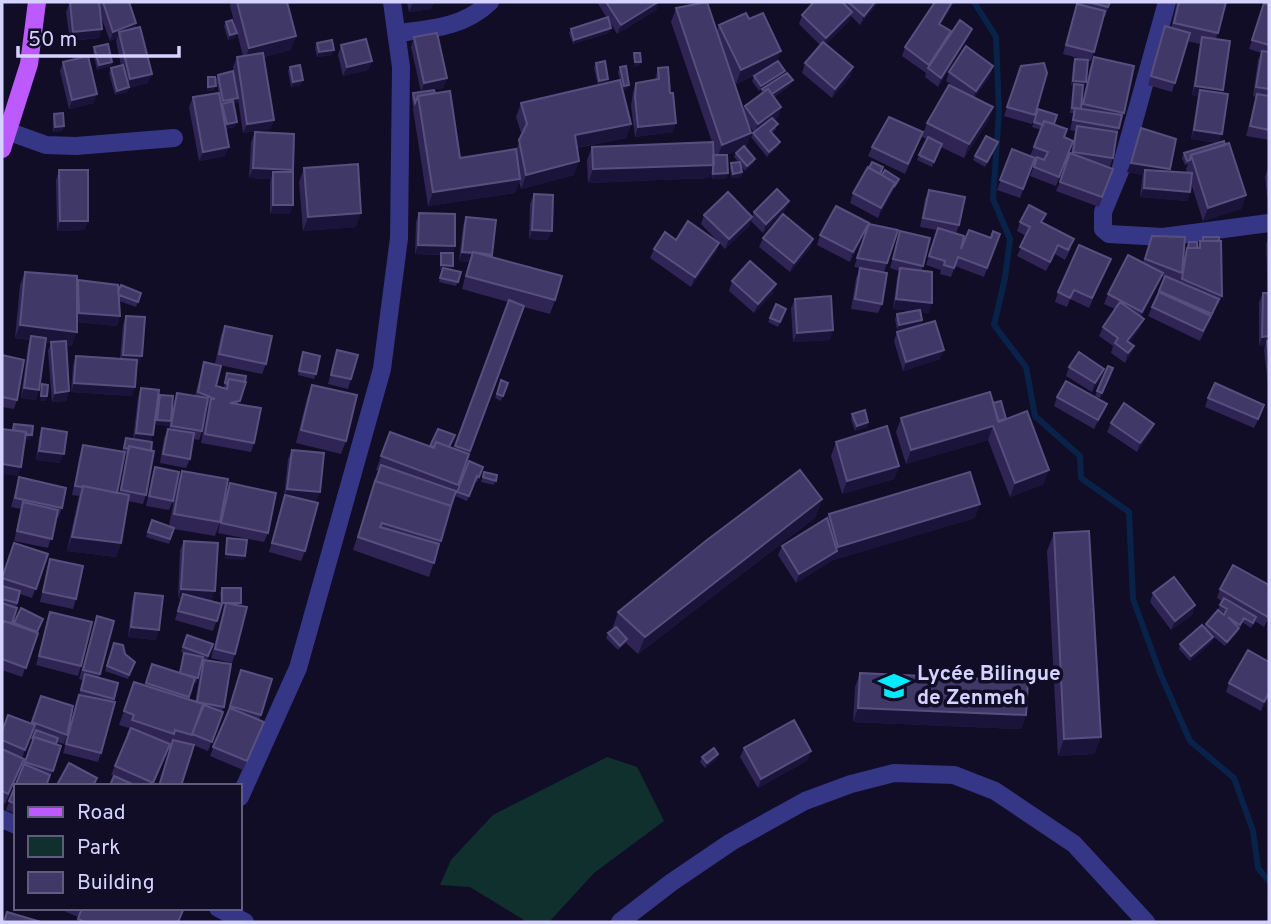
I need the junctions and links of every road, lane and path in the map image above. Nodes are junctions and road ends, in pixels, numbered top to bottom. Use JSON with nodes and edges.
{"nodes":[{"id":1,"x":37,"y":2,"type":"edge"},
{"id":2,"x":392,"y":2,"type":"edge"},
{"id":3,"x":490,"y":2,"type":"edge"},
{"id":4,"x":1167,"y":2,"type":"edge"},
{"id":5,"x":398,"y":33,"type":"junction"},
{"id":6,"x":7,"y":131,"type":"junction"},
{"id":7,"x":174,"y":138,"type":"dead end"},
{"id":8,"x":2,"y":149,"type":"edge"},
{"id":9,"x":1269,"y":223,"type":"edge"},
{"id":10,"x":242,"y":793,"type":"edge"},
{"id":11,"x":222,"y":910,"type":"edge"},
{"id":12,"x":245,"y":922,"type":"edge"},
{"id":13,"x":620,"y":922,"type":"edge"},
{"id":14,"x":1146,"y":922,"type":"edge"}],
"edges":[{"from":1,"to":6,"type":"main road"},
{"from":2,"to":5,"type":"street"},
{"from":3,"to":5,"type":"street"},
{"from":4,"to":9,"type":"street"},
{"from":5,"to":10,"type":"street"},
{"from":6,"to":7,"type":"street"},
{"from":6,"to":8,"type":"main road"},
{"from":11,"to":12,"type":"street"},
{"from":13,"to":14,"type":"street"}]}
